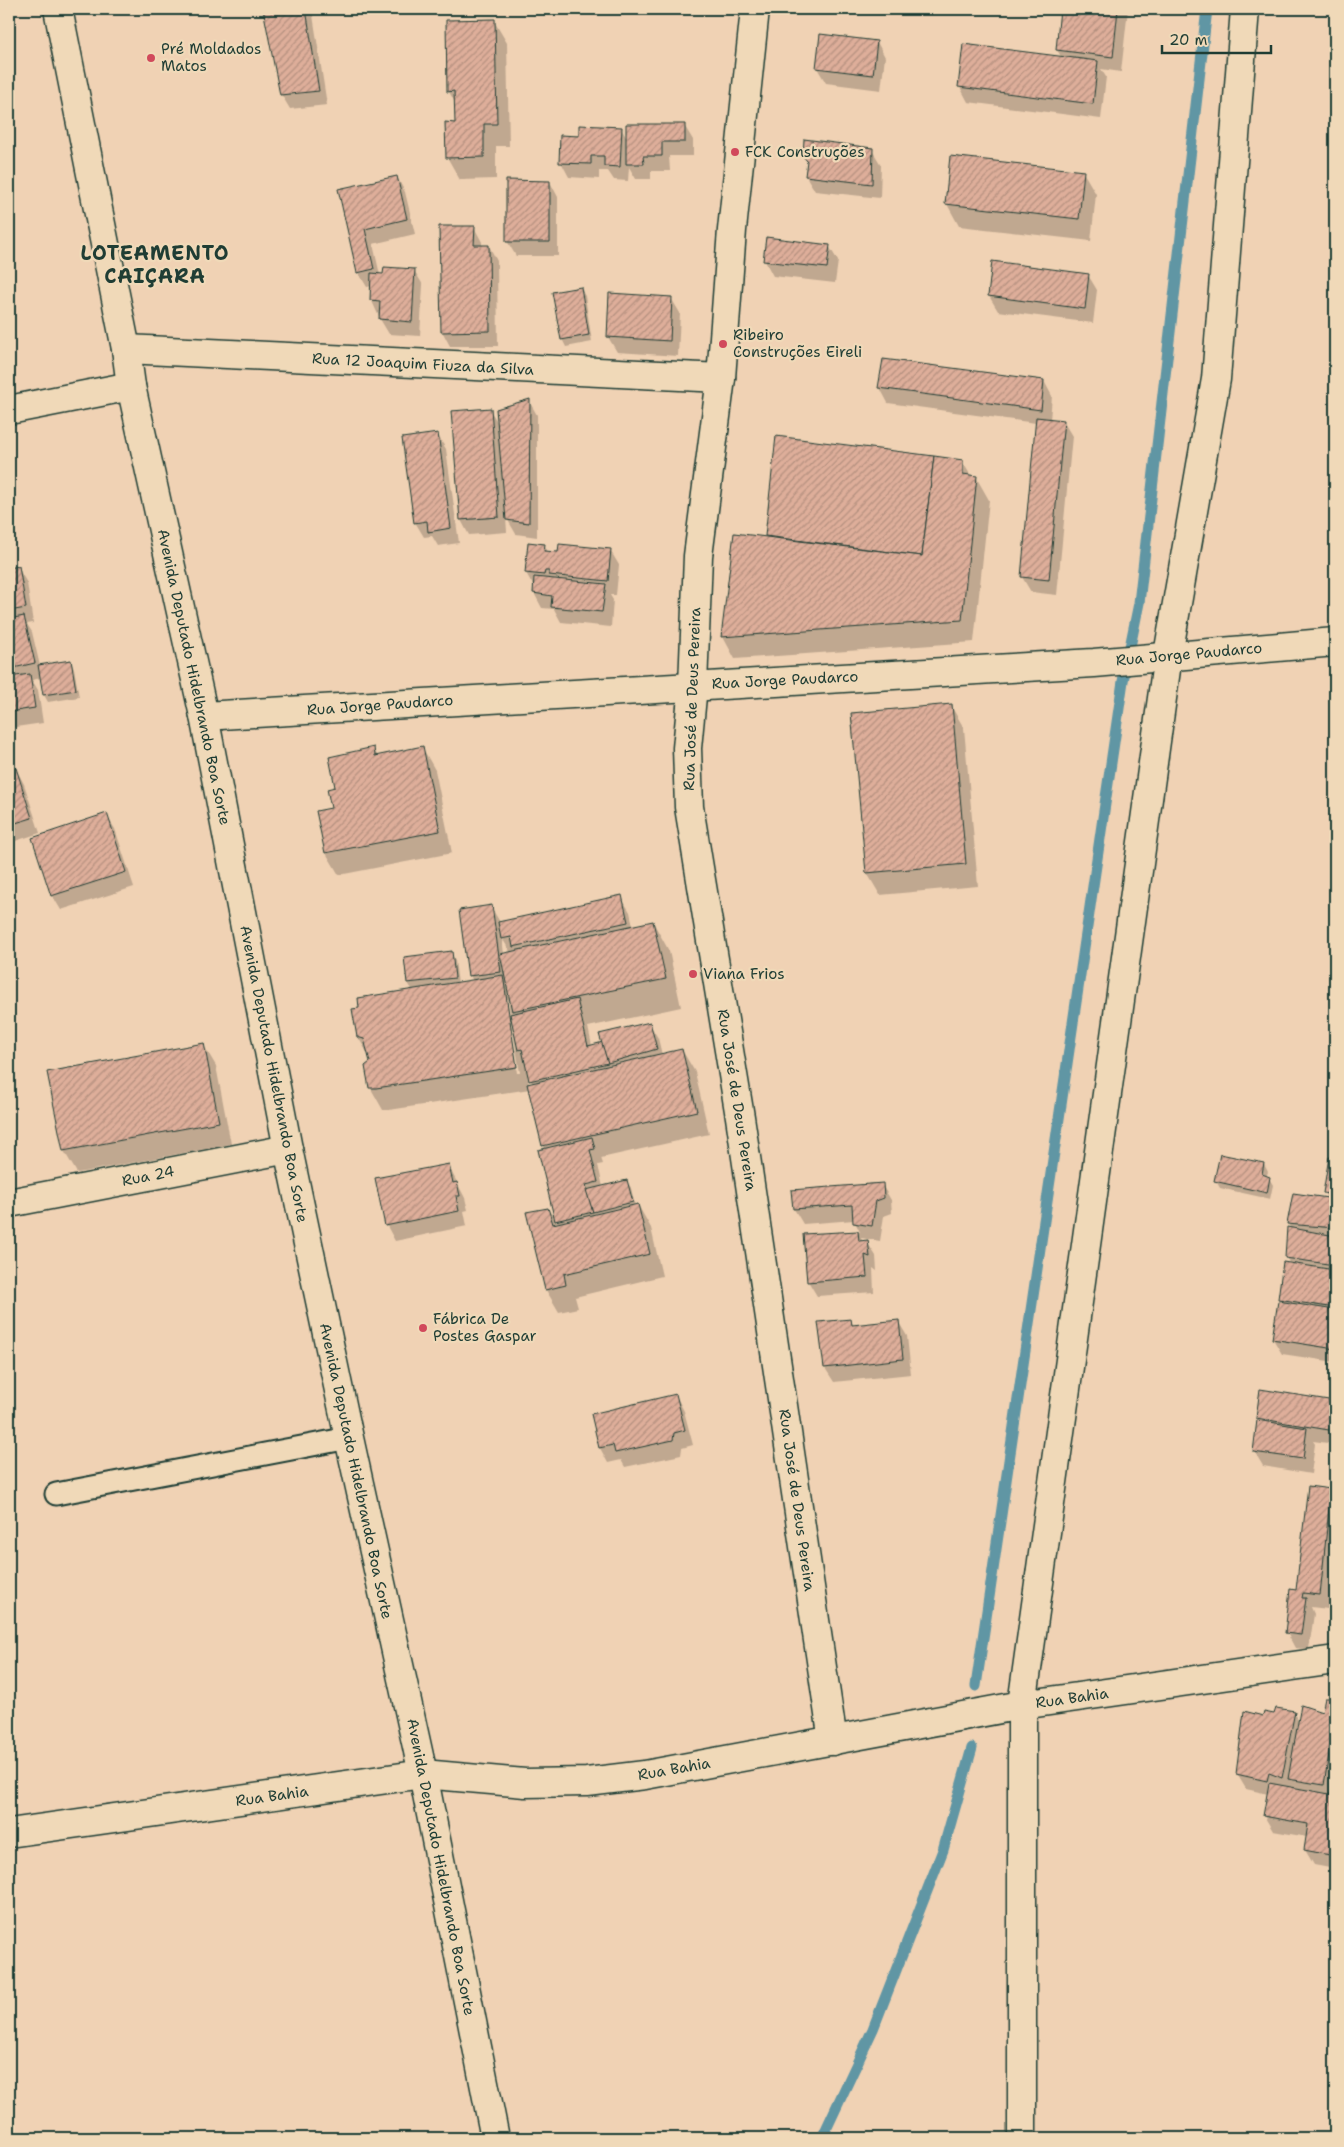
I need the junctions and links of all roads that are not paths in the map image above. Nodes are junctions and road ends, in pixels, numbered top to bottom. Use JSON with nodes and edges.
{"nodes":[{"id":1,"x":58,"y":9,"type":"edge"},
{"id":2,"x":755,"y":9,"type":"edge"},
{"id":3,"x":1245,"y":9,"type":"edge"},
{"id":4,"x":126,"y":349,"type":"junction"},
{"id":5,"x":721,"y":378,"type":"junction"},
{"id":6,"x":131,"y":386,"type":"junction"},
{"id":7,"x":9,"y":410,"type":"edge"},
{"id":8,"x":1335,"y":642,"type":"edge"},
{"id":9,"x":1161,"y":656,"type":"junction"},
{"id":10,"x":693,"y":686,"type":"junction"},
{"id":11,"x":204,"y":716,"type":"junction"},
{"id":12,"x":288,"y":1149,"type":"junction"},
{"id":13,"x":9,"y":1203,"type":"edge"},
{"id":14,"x":349,"y":1438,"type":"junction"},
{"id":15,"x":56,"y":1494,"type":"dead end"},
{"id":16,"x":1335,"y":1660,"type":"edge"},
{"id":17,"x":1022,"y":1705,"type":"junction"},
{"id":18,"x":833,"y":1741,"type":"junction"},
{"id":19,"x":423,"y":1774,"type":"junction"},
{"id":20,"x":9,"y":1833,"type":"edge"},
{"id":21,"x":495,"y":2138,"type":"edge"},
{"id":22,"x":1022,"y":2138,"type":"edge"}],
"edges":[{"from":1,"to":4,"type":"street","name":"Avenida Deputado Hidelbrando Boa Sorte"},
{"from":2,"to":5,"type":"street","name":"Rua José de Deus Pereira"},
{"from":3,"to":9,"type":"street"},
{"from":4,"to":5,"type":"street","name":"Rua 12 Joaquim Fiuza da Silva"},
{"from":4,"to":6,"type":"street","name":"Avenida Deputado Hidelbrando Boa Sorte"},
{"from":5,"to":10,"type":"street","name":"Rua José de Deus Pereira"},
{"from":6,"to":7,"type":"street"},
{"from":6,"to":11,"type":"street","name":"Avenida Deputado Hidelbrando Boa Sorte"},
{"from":8,"to":9,"type":"street","name":"Rua Jorge Paudarco"},
{"from":9,"to":10,"type":"street","name":"Rua Jorge Paudarco"},
{"from":9,"to":17,"type":"street"},
{"from":10,"to":11,"type":"street","name":"Rua Jorge Paudarco"},
{"from":10,"to":18,"type":"street","name":"Rua José de Deus Pereira"},
{"from":11,"to":12,"type":"street","name":"Avenida Deputado Hidelbrando Boa Sorte"},
{"from":12,"to":13,"type":"street","name":"Rua 24"},
{"from":12,"to":14,"type":"street","name":"Avenida Deputado Hidelbrando Boa Sorte"},
{"from":14,"to":15,"type":"lane"},
{"from":14,"to":19,"type":"street","name":"Avenida Deputado Hidelbrando Boa Sorte"},
{"from":16,"to":17,"type":"street","name":"Rua Bahia"},
{"from":17,"to":18,"type":"street","name":"Rua Bahia"},
{"from":17,"to":22,"type":"street"},
{"from":18,"to":19,"type":"street","name":"Rua Bahia"},
{"from":19,"to":20,"type":"street","name":"Rua Bahia"},
{"from":19,"to":21,"type":"street","name":"Avenida Deputado Hidelbrando Boa Sorte"}]}
